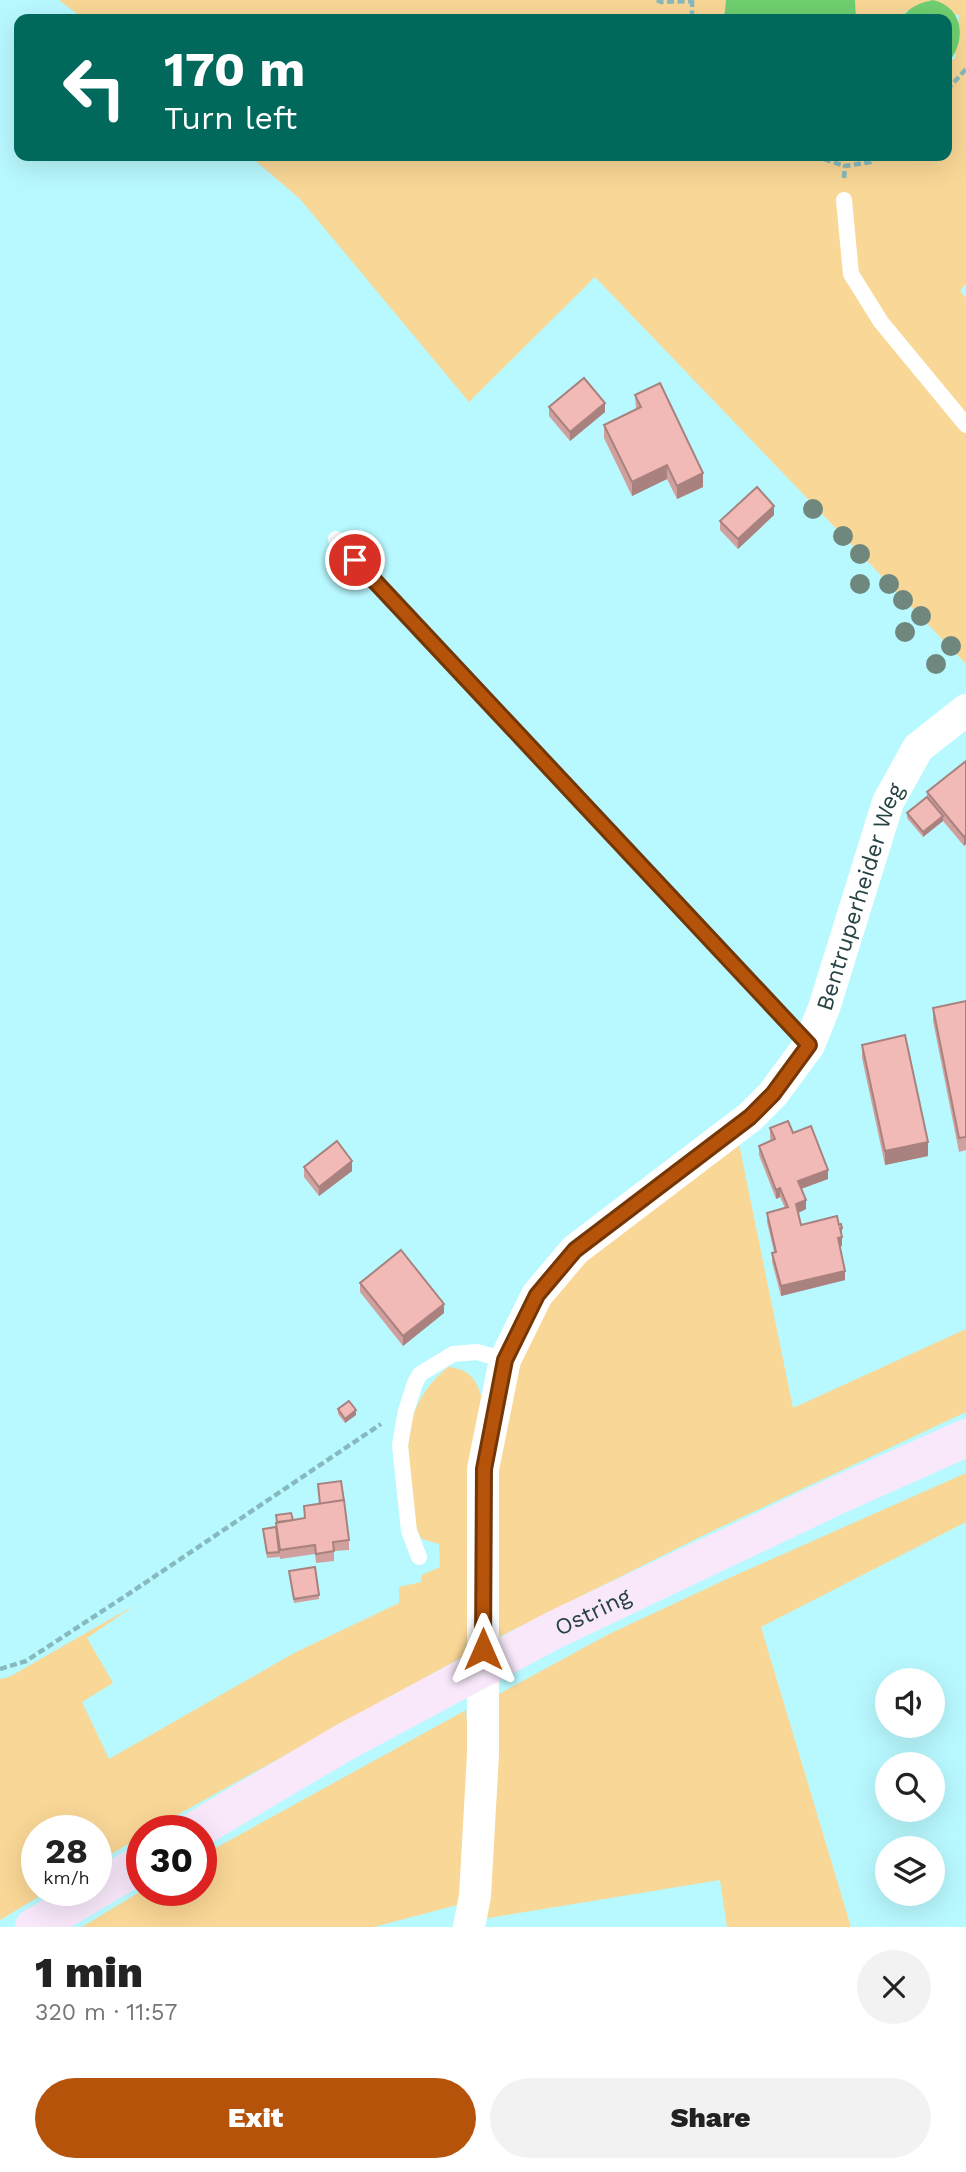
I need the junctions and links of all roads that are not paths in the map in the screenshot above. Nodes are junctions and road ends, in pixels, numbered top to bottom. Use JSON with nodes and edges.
{"nodes":[{"id":1,"x":844,"y":200,"type":"road end"},
{"id":2,"x":966,"y":425,"type":"edge"},
{"id":3,"x":336,"y":540,"type":"dead end"},
{"id":4,"x":966,"y":710,"type":"edge"},
{"id":5,"x":809,"y":1045,"type":"junction"},
{"id":6,"x":505,"y":1360,"type":"junction"},
{"id":7,"x":966,"y":1438,"type":"edge"},
{"id":8,"x":419,"y":1557,"type":"dead end"},
{"id":9,"x":217,"y":1818,"type":"edge"},
{"id":10,"x":126,"y":1872,"type":"edge"},
{"id":11,"x":34,"y":1927,"type":"edge"},
{"id":12,"x":469,"y":1927,"type":"edge"}],
"edges":[{"from":1,"to":2,"type":"lane"},
{"from":3,"to":5,"type":"lane"},
{"from":4,"to":5,"type":"street","name":"Bentruperheider Weg"},
{"from":5,"to":6,"type":"street","name":"Bentruperheider Weg"},
{"from":6,"to":8,"type":"lane"},
{"from":6,"to":12,"type":"street","name":"Bentruperheider Weg"},
{"from":7,"to":9,"type":"main road","name":"Ostring"},
{"from":10,"to":11,"type":"main road"}]}
